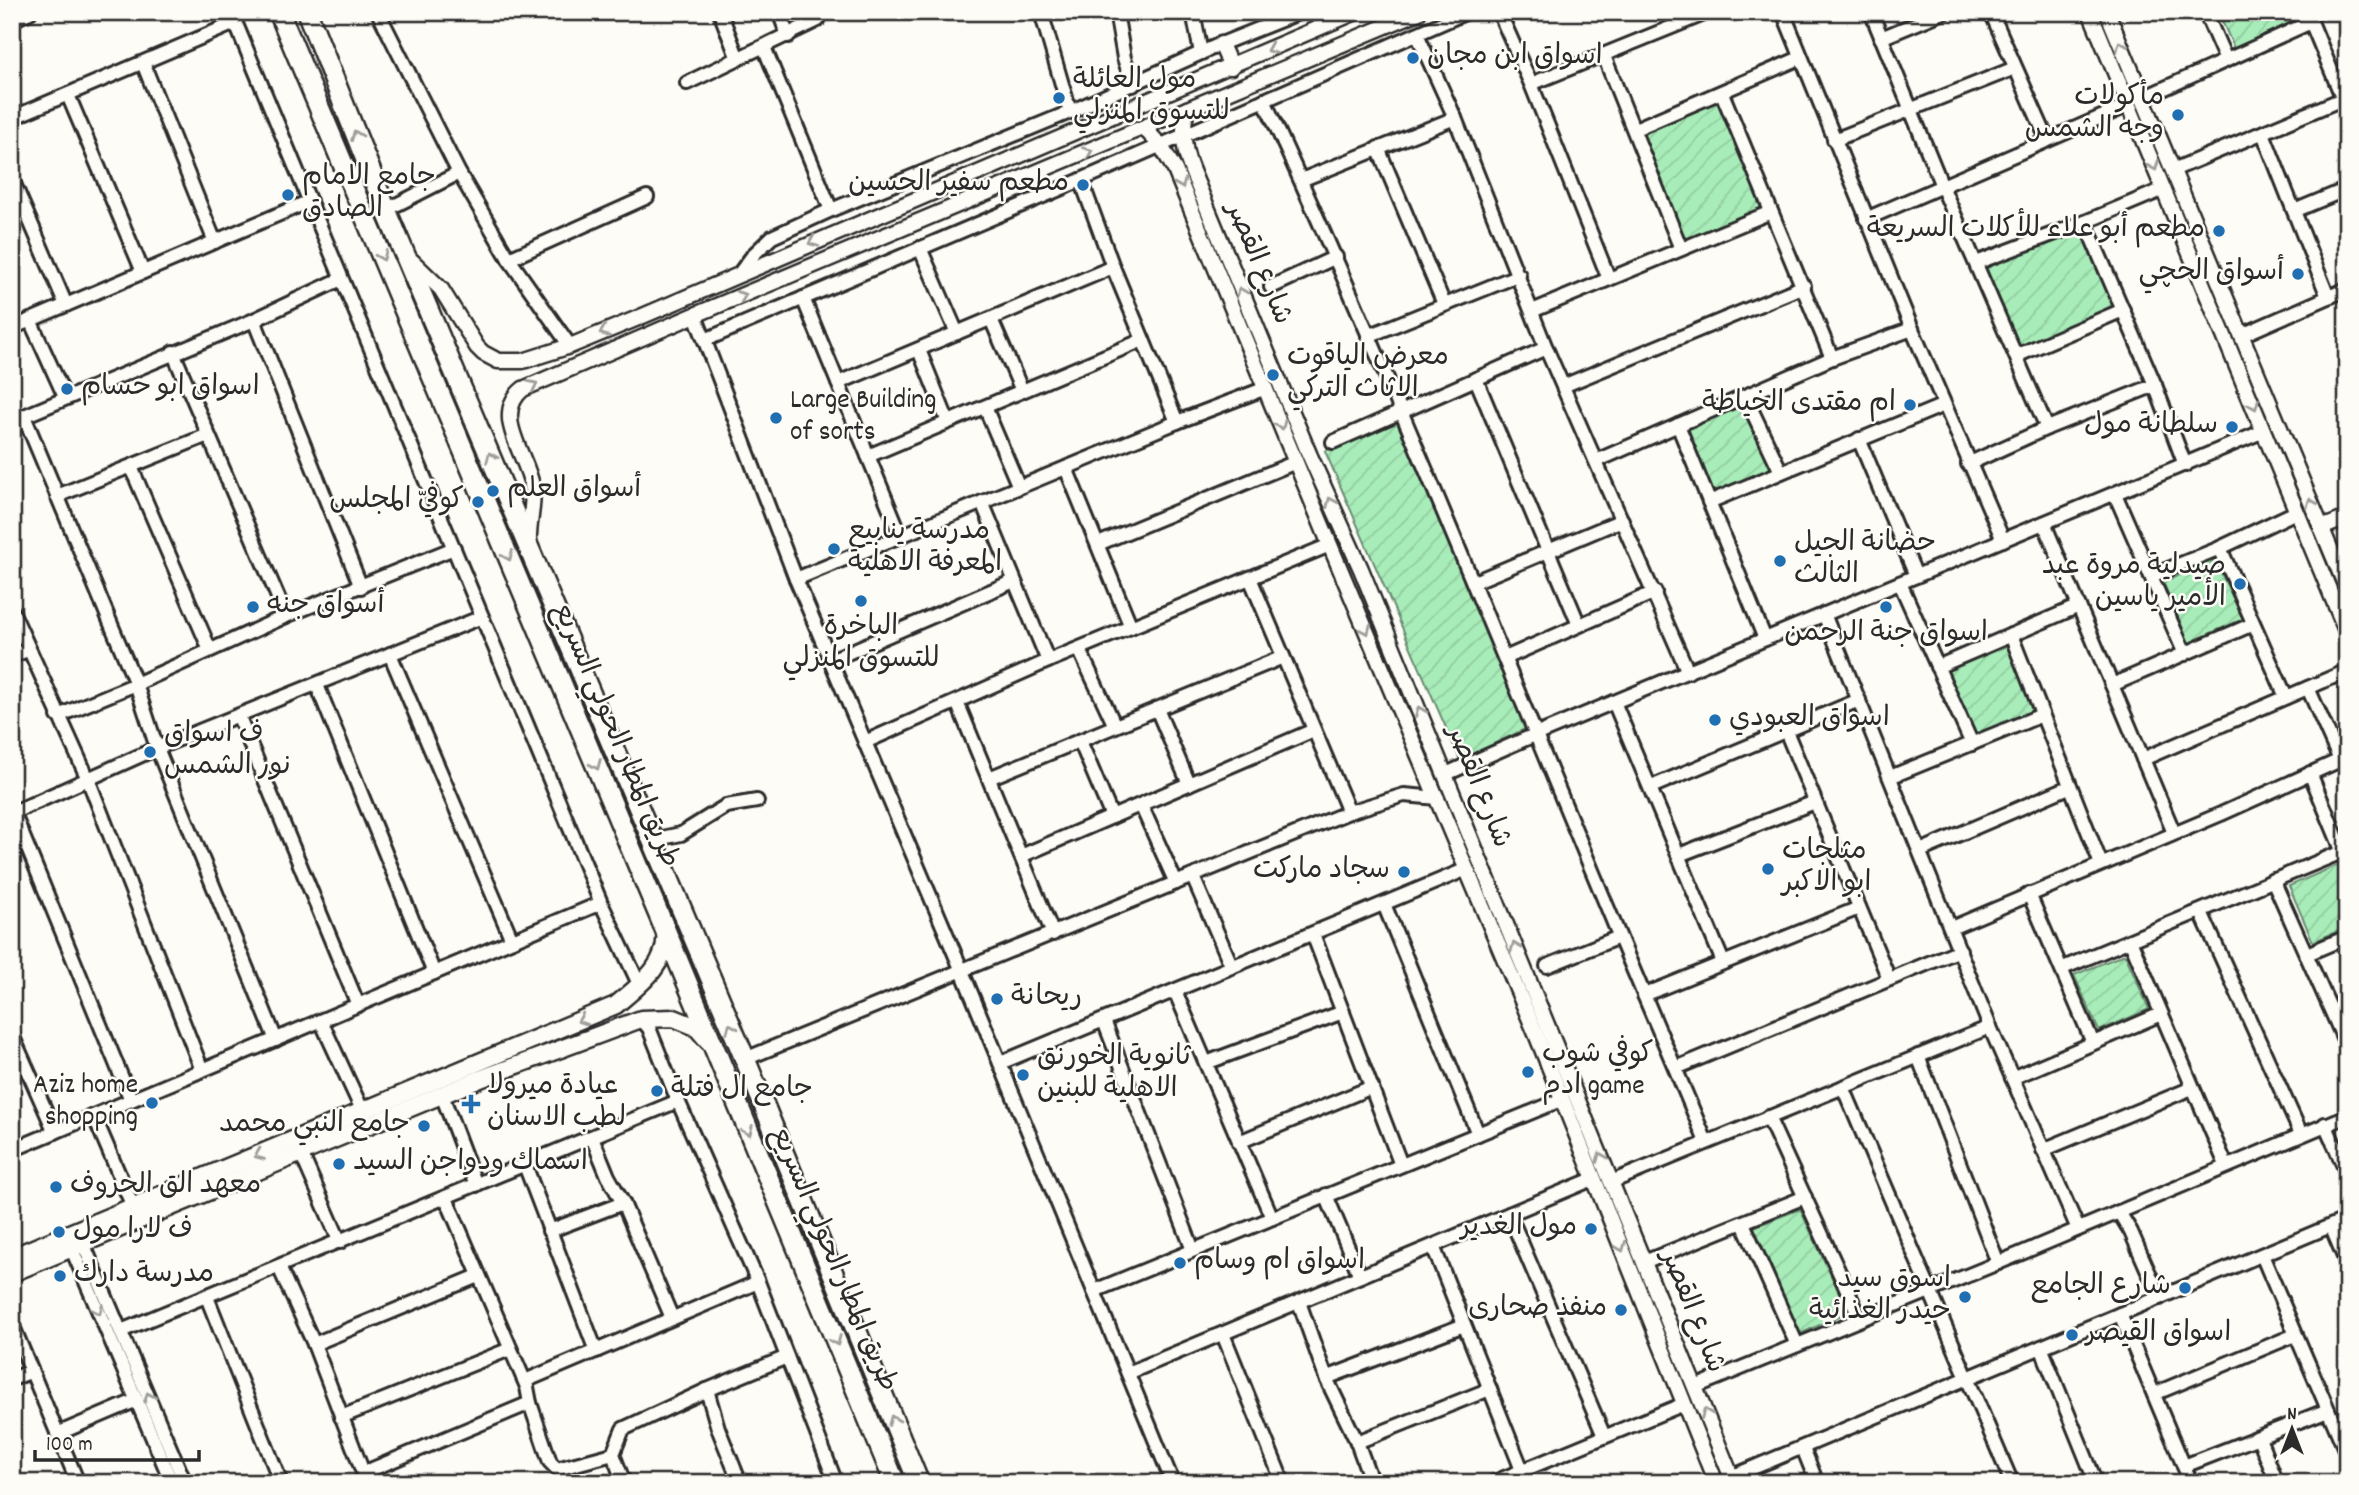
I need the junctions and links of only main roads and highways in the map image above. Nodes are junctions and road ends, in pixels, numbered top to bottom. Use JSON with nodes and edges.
{"nodes":[{"id":1,"x":279,"y":12,"type":"edge"},
{"id":2,"x":307,"y":12,"type":"edge"},
{"id":3,"x":664,"y":927,"type":"junction"},
{"id":4,"x":713,"y":1046,"type":"junction"},
{"id":5,"x":462,"y":1079,"type":"junction"},
{"id":6,"x":12,"y":1257,"type":"edge"},
{"id":7,"x":12,"y":1273,"type":"edge"},
{"id":8,"x":895,"y":1483,"type":"edge"},
{"id":9,"x":919,"y":1483,"type":"edge"}],
"edges":[{"from":1,"to":3,"type":"highway","name":"طريق المطار الحولي السريع","one_way":true},
{"from":9,"to":2,"type":"highway","name":"طريق المطار الحولي السريع","one_way":true},
{"from":3,"to":4,"type":"highway","name":"طريق المطار الحولي السريع"},
{"from":3,"to":5,"type":"main road","one_way":true},
{"from":4,"to":5,"type":"main road"},
{"from":4,"to":8,"type":"highway","name":"طريق المطار الحولي السريع","one_way":true},
{"from":5,"to":6,"type":"main road","one_way":true},
{"from":5,"to":7,"type":"main road"}]}
